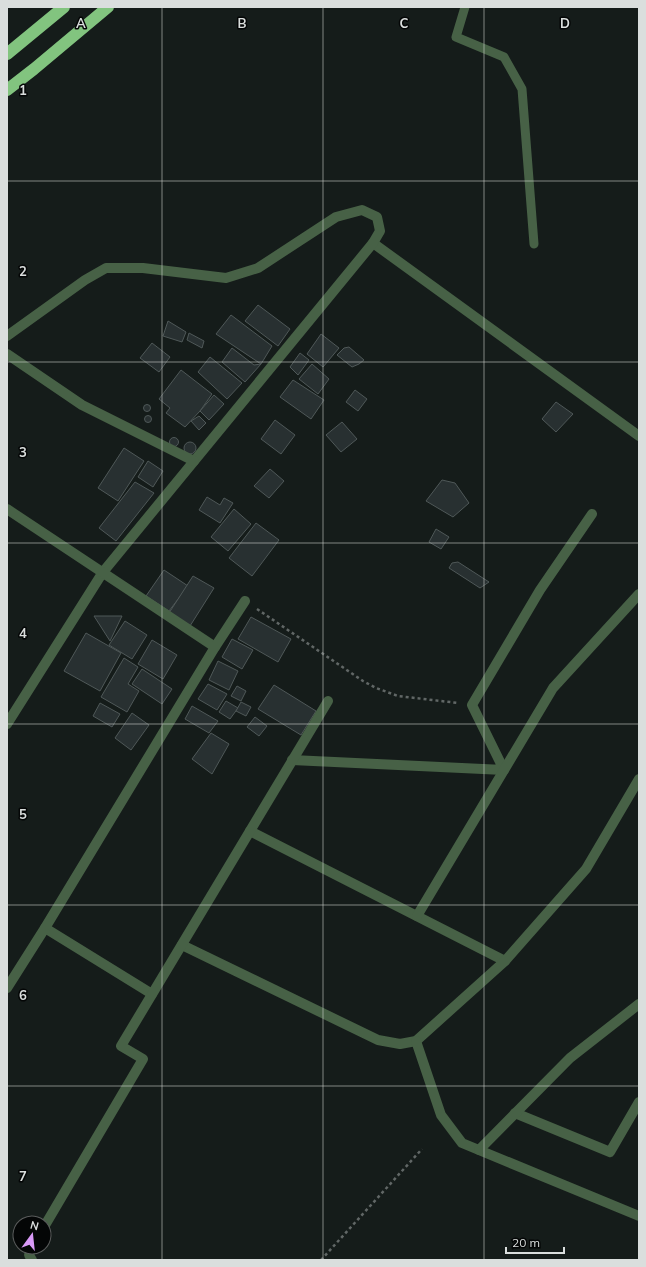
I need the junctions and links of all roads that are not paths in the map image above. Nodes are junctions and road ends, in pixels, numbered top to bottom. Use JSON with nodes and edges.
{"nodes":[{"id":1,"x":64,"y":7,"type":"edge"},
{"id":2,"x":108,"y":7,"type":"edge"},
{"id":3,"x":465,"y":7,"type":"edge"},
{"id":4,"x":7,"y":54,"type":"edge"},
{"id":5,"x":7,"y":90,"type":"edge"},
{"id":6,"x":373,"y":243,"type":"junction"},
{"id":7,"x":534,"y":244,"type":"dead end"},
{"id":8,"x":7,"y":336,"type":"edge"},
{"id":9,"x":7,"y":354,"type":"edge"},
{"id":10,"x":639,"y":436,"type":"edge"},
{"id":11,"x":194,"y":461,"type":"junction"},
{"id":12,"x":7,"y":509,"type":"edge"},
{"id":13,"x":592,"y":514,"type":"dead end"},
{"id":14,"x":103,"y":572,"type":"junction"},
{"id":15,"x":639,"y":594,"type":"edge"},
{"id":16,"x":245,"y":601,"type":"road end"},
{"id":17,"x":216,"y":647,"type":"junction"},
{"id":18,"x":328,"y":701,"type":"dead end"},
{"id":19,"x":7,"y":724,"type":"edge"},
{"id":20,"x":292,"y":760,"type":"junction"},
{"id":21,"x":504,"y":770,"type":"junction"},
{"id":22,"x":639,"y":779,"type":"edge"},
{"id":23,"x":250,"y":831,"type":"junction"},
{"id":24,"x":417,"y":916,"type":"junction"},
{"id":25,"x":45,"y":928,"type":"junction"},
{"id":26,"x":182,"y":944,"type":"junction"},
{"id":27,"x":505,"y":961,"type":"junction"},
{"id":28,"x":7,"y":988,"type":"edge"},
{"id":29,"x":152,"y":994,"type":"junction"},
{"id":30,"x":639,"y":1004,"type":"edge"},
{"id":31,"x":416,"y":1041,"type":"junction"},
{"id":32,"x":639,"y":1102,"type":"edge"},
{"id":33,"x":515,"y":1113,"type":"junction"},
{"id":34,"x":479,"y":1150,"type":"junction"},
{"id":35,"x":51,"y":1215,"type":"edge"},
{"id":36,"x":639,"y":1216,"type":"edge"}],
"edges":[{"from":1,"to":4,"type":"highway"},
{"from":2,"to":5,"type":"highway"},
{"from":3,"to":7,"type":"lane"},
{"from":6,"to":8,"type":"street"},
{"from":6,"to":10,"type":"street"},
{"from":6,"to":11,"type":"street"},
{"from":9,"to":11,"type":"street"},
{"from":11,"to":14,"type":"street"},
{"from":12,"to":14,"type":"street"},
{"from":13,"to":21,"type":"street"},
{"from":14,"to":17,"type":"street"},
{"from":14,"to":19,"type":"street"},
{"from":15,"to":21,"type":"street"},
{"from":16,"to":17,"type":"street"},
{"from":17,"to":25,"type":"street"},
{"from":18,"to":20,"type":"street"},
{"from":20,"to":21,"type":"street"},
{"from":20,"to":23,"type":"street"},
{"from":21,"to":24,"type":"street"},
{"from":22,"to":27,"type":"street"},
{"from":23,"to":24,"type":"street"},
{"from":23,"to":26,"type":"street"},
{"from":24,"to":27,"type":"street"},
{"from":25,"to":28,"type":"street"},
{"from":25,"to":29,"type":"street"},
{"from":26,"to":29,"type":"street"},
{"from":26,"to":31,"type":"street"},
{"from":27,"to":31,"type":"street"},
{"from":29,"to":35,"type":"street"},
{"from":30,"to":33,"type":"street"},
{"from":31,"to":34,"type":"street"},
{"from":32,"to":33,"type":"street"},
{"from":33,"to":34,"type":"street"},
{"from":34,"to":36,"type":"street"}]}
